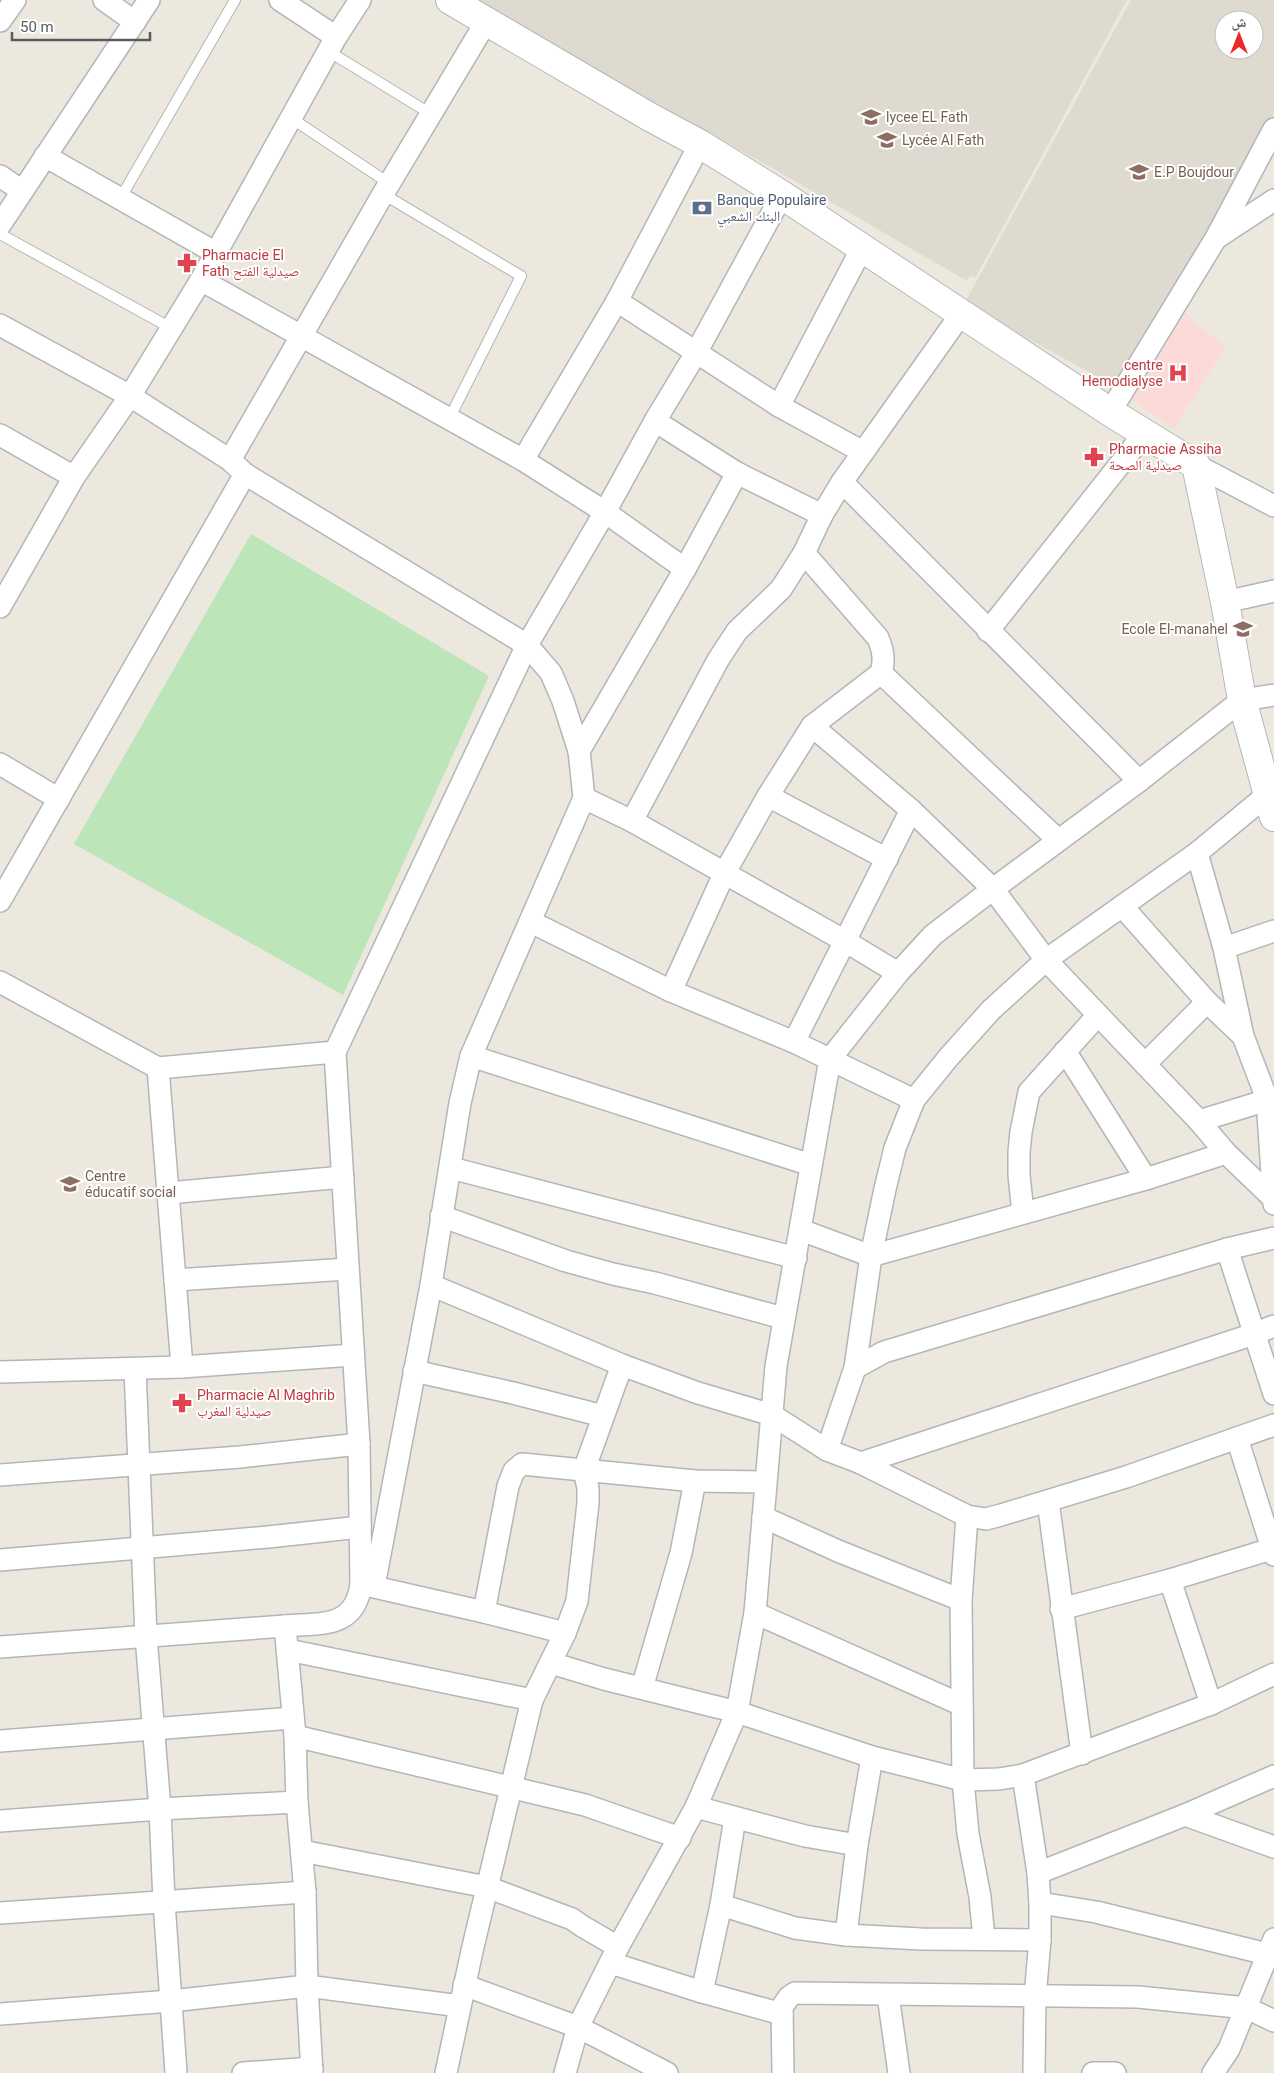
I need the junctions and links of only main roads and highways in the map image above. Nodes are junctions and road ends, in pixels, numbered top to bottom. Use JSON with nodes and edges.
{"nodes":[{"id":1,"x":450,"y":0,"type":"edge"},
{"id":2,"x":1271,"y":806,"type":"edge"}],
"edges":[{"from":1,"to":2,"type":"main road"}]}
